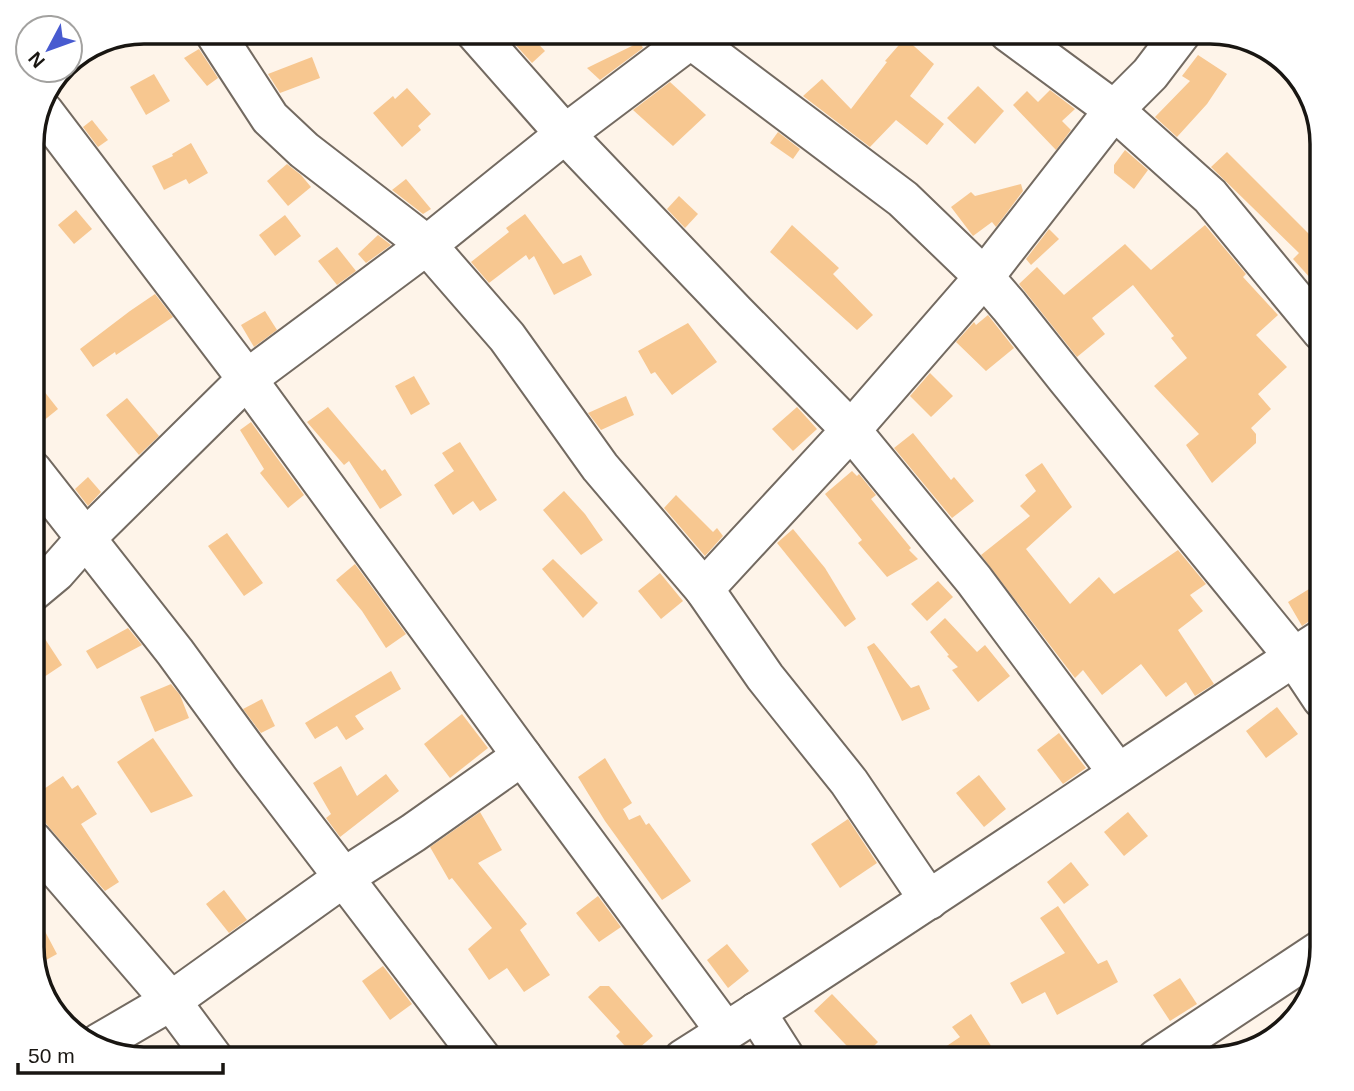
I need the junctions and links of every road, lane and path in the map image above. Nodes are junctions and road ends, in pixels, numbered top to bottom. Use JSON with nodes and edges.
{"nodes":[{"id":1,"x":222,"y":44,"type":"edge"},
{"id":2,"x":485,"y":44,"type":"edge"},
{"id":3,"x":678,"y":44,"type":"edge"},
{"id":4,"x":703,"y":44,"type":"edge"},
{"id":5,"x":1024,"y":44,"type":"edge"},
{"id":6,"x":1173,"y":44,"type":"edge"},
{"id":7,"x":1115,"y":110,"type":"junction"},
{"id":8,"x":48,"y":117,"type":"edge"},
{"id":9,"x":565,"y":134,"type":"junction"},
{"id":10,"x":427,"y":245,"type":"junction"},
{"id":11,"x":984,"y":277,"type":"junction"},
{"id":12,"x":1310,"y":309,"type":"edge"},
{"id":13,"x":247,"y":379,"type":"junction"},
{"id":14,"x":851,"y":430,"type":"junction"},
{"id":15,"x":44,"y":486,"type":"edge"},
{"id":16,"x":85,"y":539,"type":"junction"},
{"id":17,"x":44,"y":582,"type":"edge"},
{"id":18,"x":704,"y":589,"type":"junction"},
{"id":19,"x":1308,"y":648,"type":"edge"},
{"id":20,"x":522,"y":756,"type":"junction"},
{"id":21,"x":1118,"y":773,"type":"junction"},
{"id":22,"x":44,"y":854,"type":"edge"},
{"id":23,"x":343,"y":878,"type":"junction"},
{"id":24,"x":929,"y":900,"type":"junction"},
{"id":25,"x":1309,"y":958,"type":"edge"},
{"id":26,"x":171,"y":1001,"type":"junction"},
{"id":27,"x":741,"y":1022,"type":"junction"},
{"id":28,"x":105,"y":1039,"type":"edge"},
{"id":29,"x":205,"y":1047,"type":"edge"},
{"id":30,"x":473,"y":1047,"type":"edge"},
{"id":31,"x":701,"y":1047,"type":"edge"},
{"id":32,"x":771,"y":1047,"type":"edge"},
{"id":33,"x":1174,"y":1047,"type":"edge"}],
"edges":[{"from":1,"to":10,"type":"street"},
{"from":2,"to":9,"type":"street"},
{"from":3,"to":9,"type":"street"},
{"from":4,"to":11,"type":"street"},
{"from":5,"to":7,"type":"street"},
{"from":6,"to":7,"type":"street"},
{"from":7,"to":11,"type":"street"},
{"from":7,"to":12,"type":"street"},
{"from":8,"to":13,"type":"street"},
{"from":9,"to":10,"type":"street"},
{"from":9,"to":14,"type":"street"},
{"from":10,"to":13,"type":"street"},
{"from":10,"to":18,"type":"street"},
{"from":11,"to":14,"type":"street"},
{"from":11,"to":19,"type":"street"},
{"from":13,"to":16,"type":"street"},
{"from":13,"to":20,"type":"street"},
{"from":14,"to":18,"type":"street"},
{"from":14,"to":21,"type":"street"},
{"from":15,"to":16,"type":"street"},
{"from":16,"to":17,"type":"street"},
{"from":16,"to":23,"type":"street"},
{"from":18,"to":24,"type":"street"},
{"from":19,"to":21,"type":"street"},
{"from":20,"to":23,"type":"street"},
{"from":20,"to":27,"type":"street"},
{"from":21,"to":24,"type":"street"},
{"from":22,"to":26,"type":"street"},
{"from":23,"to":26,"type":"street"},
{"from":23,"to":30,"type":"street"},
{"from":24,"to":27,"type":"street"},
{"from":25,"to":33,"type":"street"},
{"from":26,"to":28,"type":"street"},
{"from":26,"to":29,"type":"street"},
{"from":27,"to":31,"type":"street"},
{"from":27,"to":32,"type":"street"}]}
